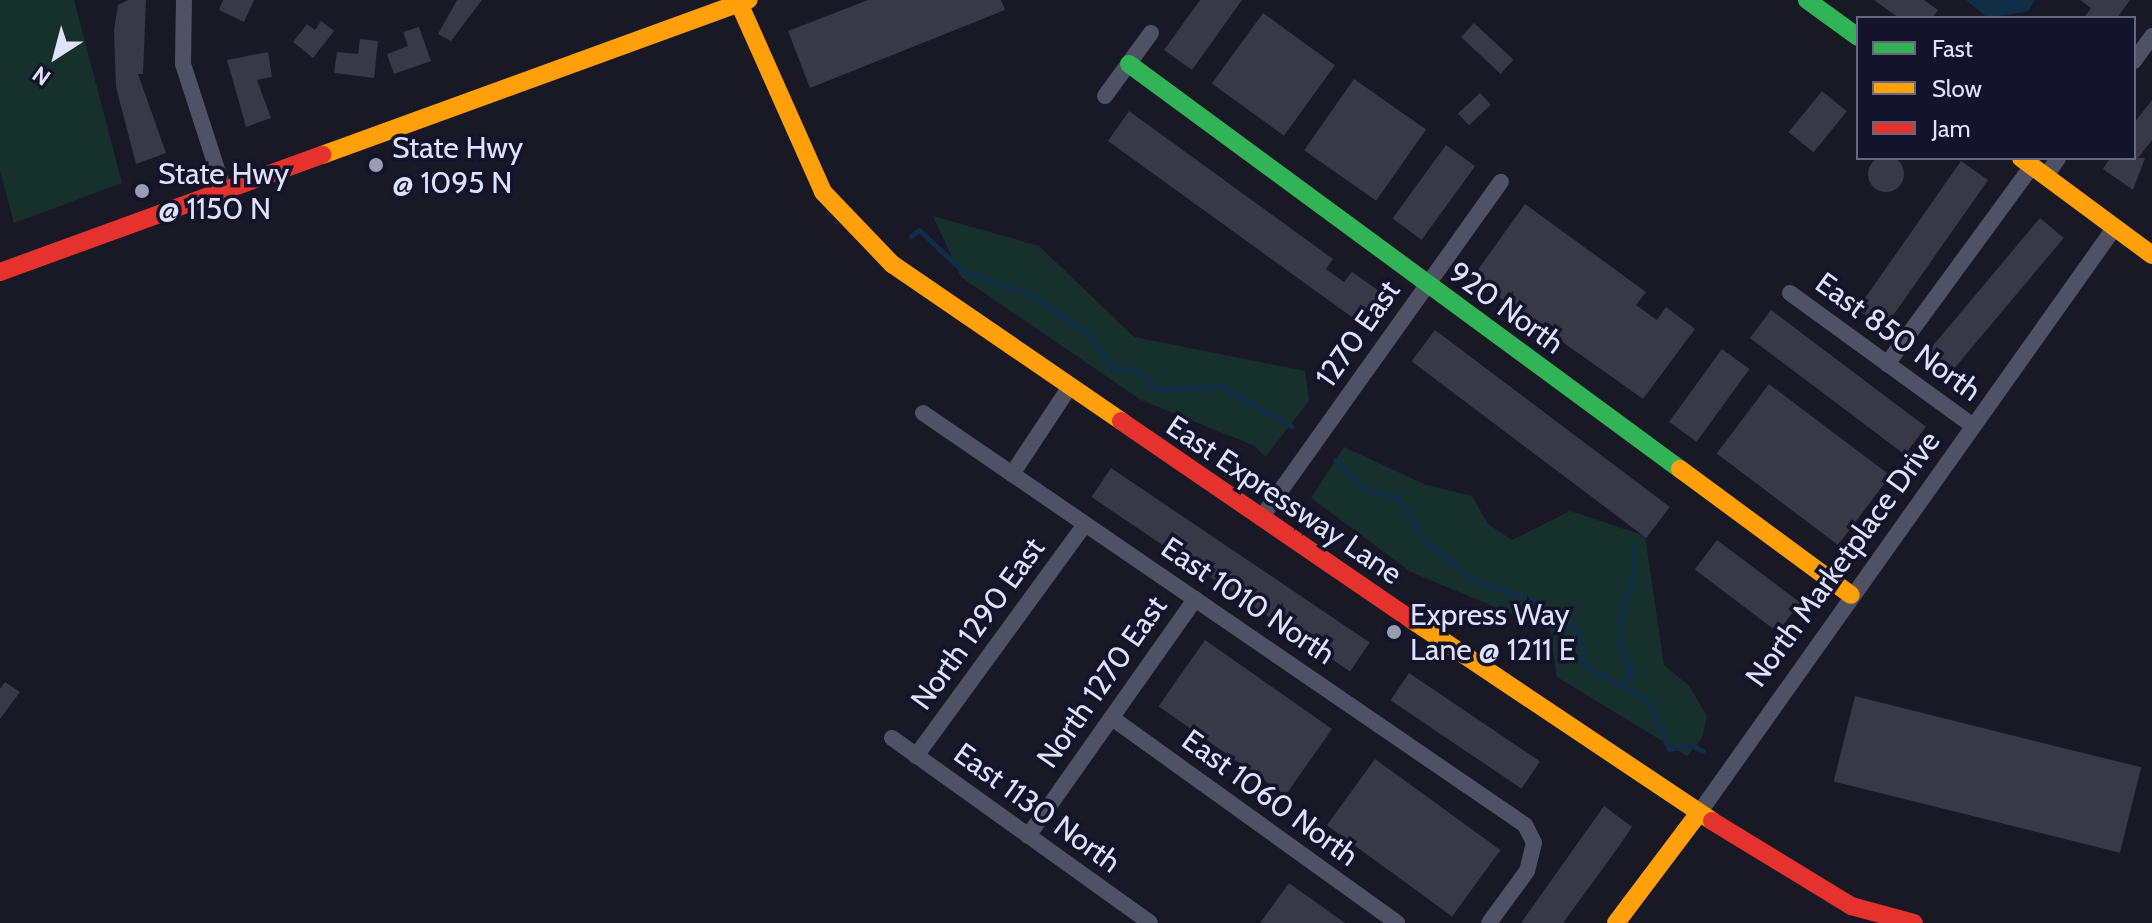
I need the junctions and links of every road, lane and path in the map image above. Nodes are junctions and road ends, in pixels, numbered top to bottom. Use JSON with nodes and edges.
{"nodes":[{"id":1,"x":184,"y":0,"type":"edge"},
{"id":2,"x":1807,"y":0,"type":"edge"},
{"id":3,"x":742,"y":1,"type":"edge"},
{"id":4,"x":1151,"y":33,"type":"dead end"},
{"id":5,"x":1856,"y":36,"type":"edge"},
{"id":6,"x":2152,"y":36,"type":"edge"},
{"id":7,"x":2136,"y":58,"type":"edge"},
{"id":8,"x":1129,"y":64,"type":"junction"},
{"id":9,"x":1105,"y":96,"type":"dead end"},
{"id":10,"x":2052,"y":160,"type":"edge"},
{"id":11,"x":2033,"y":167,"type":"edge"},
{"id":12,"x":1501,"y":182,"type":"dead end"},
{"id":13,"x":224,"y":191,"type":"junction"},
{"id":14,"x":2115,"y":227,"type":"junction"},
{"id":15,"x":2152,"y":255,"type":"edge"},
{"id":16,"x":0,"y":272,"type":"edge"},
{"id":17,"x":1427,"y":285,"type":"junction"},
{"id":18,"x":1790,"y":293,"type":"dead end"},
{"id":19,"x":1887,"y":364,"type":"junction"},
{"id":20,"x":1069,"y":388,"type":"junction"},
{"id":21,"x":923,"y":413,"type":"dead end"},
{"id":22,"x":1973,"y":426,"type":"junction"},
{"id":23,"x":1012,"y":474,"type":"junction"},
{"id":24,"x":1261,"y":518,"type":"junction"},
{"id":25,"x":1085,"y":524,"type":"junction"},
{"id":26,"x":1851,"y":595,"type":"junction"},
{"id":27,"x":1195,"y":599,"type":"junction"},
{"id":28,"x":1112,"y":718,"type":"junction"},
{"id":29,"x":892,"y":738,"type":"dead end"},
{"id":30,"x":916,"y":756,"type":"junction"},
{"id":31,"x":1699,"y":813,"type":"junction"},
{"id":32,"x":1028,"y":836,"type":"junction"},
{"id":33,"x":1150,"y":923,"type":"edge"},
{"id":34,"x":1397,"y":923,"type":"edge"},
{"id":35,"x":1489,"y":923,"type":"edge"},
{"id":36,"x":1616,"y":923,"type":"edge"},
{"id":37,"x":1914,"y":923,"type":"edge"}],
"edges":[{"from":1,"to":13,"type":"street"},
{"from":2,"to":5,"type":"street"},
{"from":3,"to":13,"type":"street"},
{"from":3,"to":20,"type":"street","name":"East Expressway Lane"},
{"from":4,"to":8,"type":"street"},
{"from":6,"to":7,"type":"street"},
{"from":8,"to":9,"type":"street"},
{"from":8,"to":17,"type":"street","name":"920 North"},
{"from":10,"to":11,"type":"street"},
{"from":11,"to":14,"type":"street"},
{"from":11,"to":19,"type":"street"},
{"from":12,"to":17,"type":"street","name":"1270 East"},
{"from":13,"to":16,"type":"street"},
{"from":14,"to":15,"type":"street"},
{"from":14,"to":22,"type":"street","name":"North Marketplace Drive"},
{"from":17,"to":24,"type":"street","name":"1270 East"},
{"from":17,"to":26,"type":"street","name":"920 North"},
{"from":18,"to":19,"type":"street","name":"East 850 North"},
{"from":19,"to":22,"type":"street","name":"East 850 North"},
{"from":20,"to":23,"type":"street"},
{"from":20,"to":24,"type":"street","name":"East Expressway Lane"},
{"from":21,"to":23,"type":"street","name":"East 1010 North"},
{"from":22,"to":26,"type":"street","name":"North Marketplace Drive"},
{"from":23,"to":25,"type":"street","name":"East 1010 North"},
{"from":24,"to":31,"type":"street","name":"East Expressway Lane"},
{"from":25,"to":27,"type":"street","name":"East 1010 North"},
{"from":25,"to":30,"type":"street","name":"North 1290 East"},
{"from":26,"to":31,"type":"street","name":"North Marketplace Drive"},
{"from":27,"to":28,"type":"street","name":"North 1270 East"},
{"from":27,"to":35,"type":"street","name":"East 1010 North"},
{"from":28,"to":32,"type":"street","name":"North 1270 East"},
{"from":28,"to":34,"type":"street","name":"East 1060 North"},
{"from":29,"to":30,"type":"street","name":"East 1130 North"},
{"from":30,"to":32,"type":"street","name":"East 1130 North"},
{"from":31,"to":36,"type":"street","name":"North Marketplace Drive"},
{"from":31,"to":37,"type":"street","name":"East Expressway Lane"},
{"from":32,"to":33,"type":"street","name":"East 1130 North"}]}
